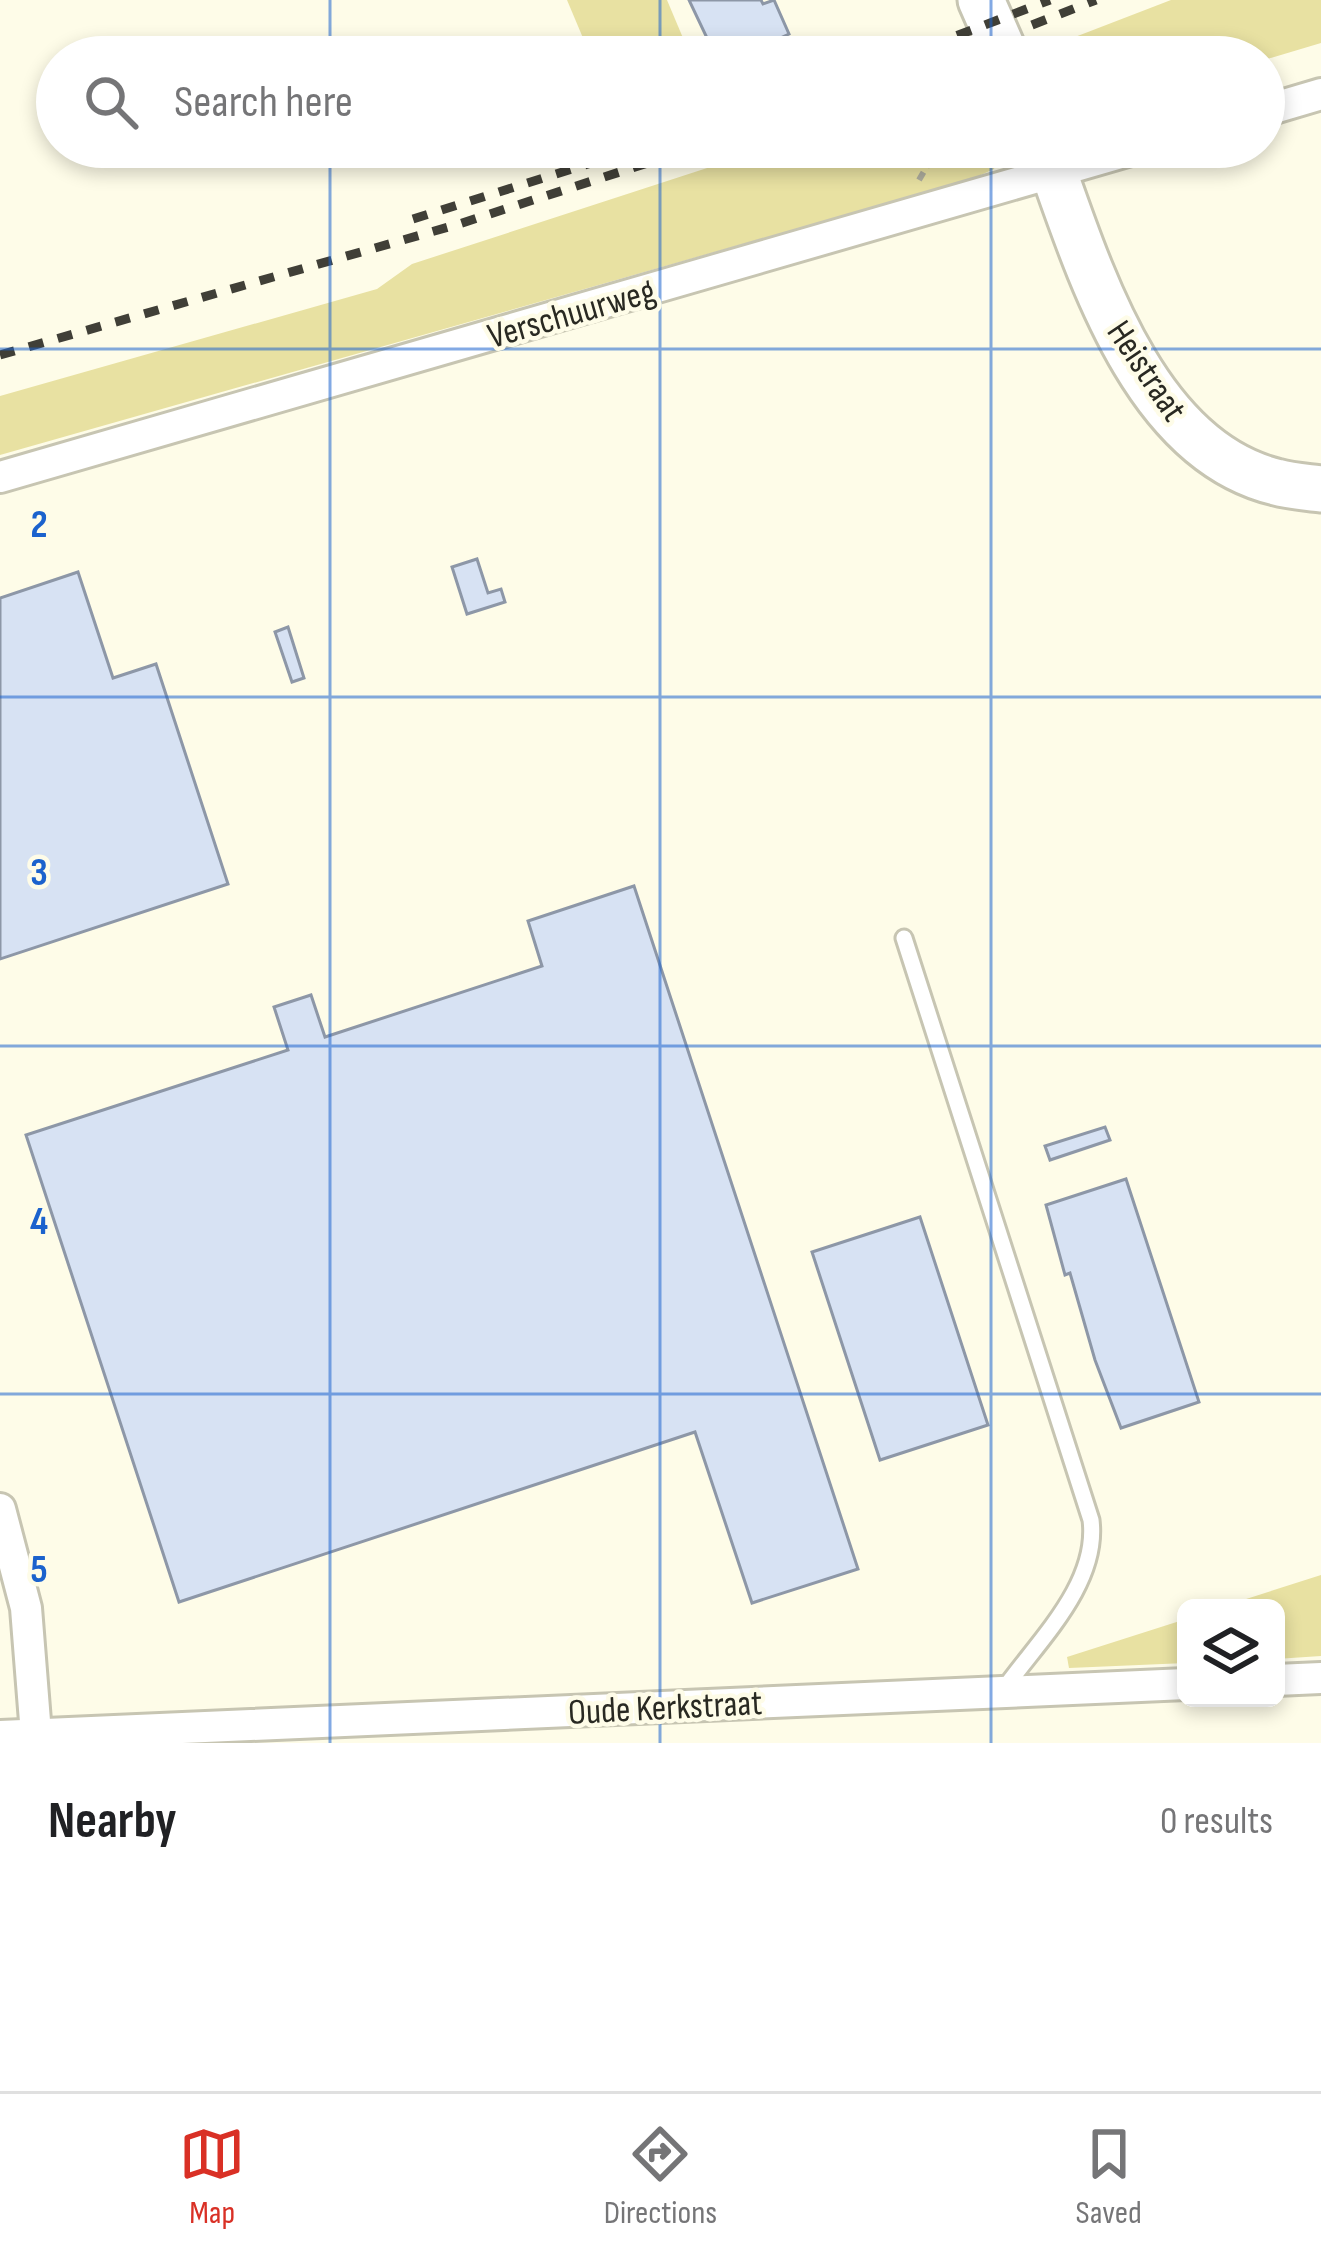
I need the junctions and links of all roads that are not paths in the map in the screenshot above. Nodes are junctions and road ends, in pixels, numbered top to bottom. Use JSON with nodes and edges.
{"nodes":[{"id":1,"x":981,"y":0,"type":"edge"},
{"id":2,"x":997,"y":36,"type":"edge"},
{"id":3,"x":1321,"y":94,"type":"edge"},
{"id":4,"x":1285,"y":105,"type":"edge"},
{"id":5,"x":1023,"y":168,"type":"edge"},
{"id":6,"x":1052,"y":168,"type":"edge"},
{"id":7,"x":0,"y":477,"type":"edge"},
{"id":8,"x":1321,"y":489,"type":"edge"},
{"id":9,"x":904,"y":938,"type":"dead end"},
{"id":10,"x":0,"y":1509,"type":"edge"},
{"id":11,"x":1321,"y":1678,"type":"edge"},
{"id":12,"x":1285,"y":1680,"type":"edge"},
{"id":13,"x":1177,"y":1684,"type":"edge"},
{"id":14,"x":1003,"y":1691,"type":"junction"},
{"id":15,"x":37,"y":1734,"type":"junction"},
{"id":16,"x":0,"y":1736,"type":"edge"}],
"edges":[{"from":1,"to":2,"type":"street"},
{"from":3,"to":4,"type":"street"},
{"from":5,"to":7,"type":"street","name":"Verschuurweg"},
{"from":6,"to":8,"type":"street","name":"Heistraat"},
{"from":9,"to":14,"type":"lane"},
{"from":10,"to":15,"type":"street"},
{"from":11,"to":12,"type":"street"},
{"from":13,"to":14,"type":"street","name":"Oude Kerkstraat"},
{"from":14,"to":15,"type":"street","name":"Oude Kerkstraat"},
{"from":15,"to":16,"type":"street","name":"Oude Kerkstraat"}]}
